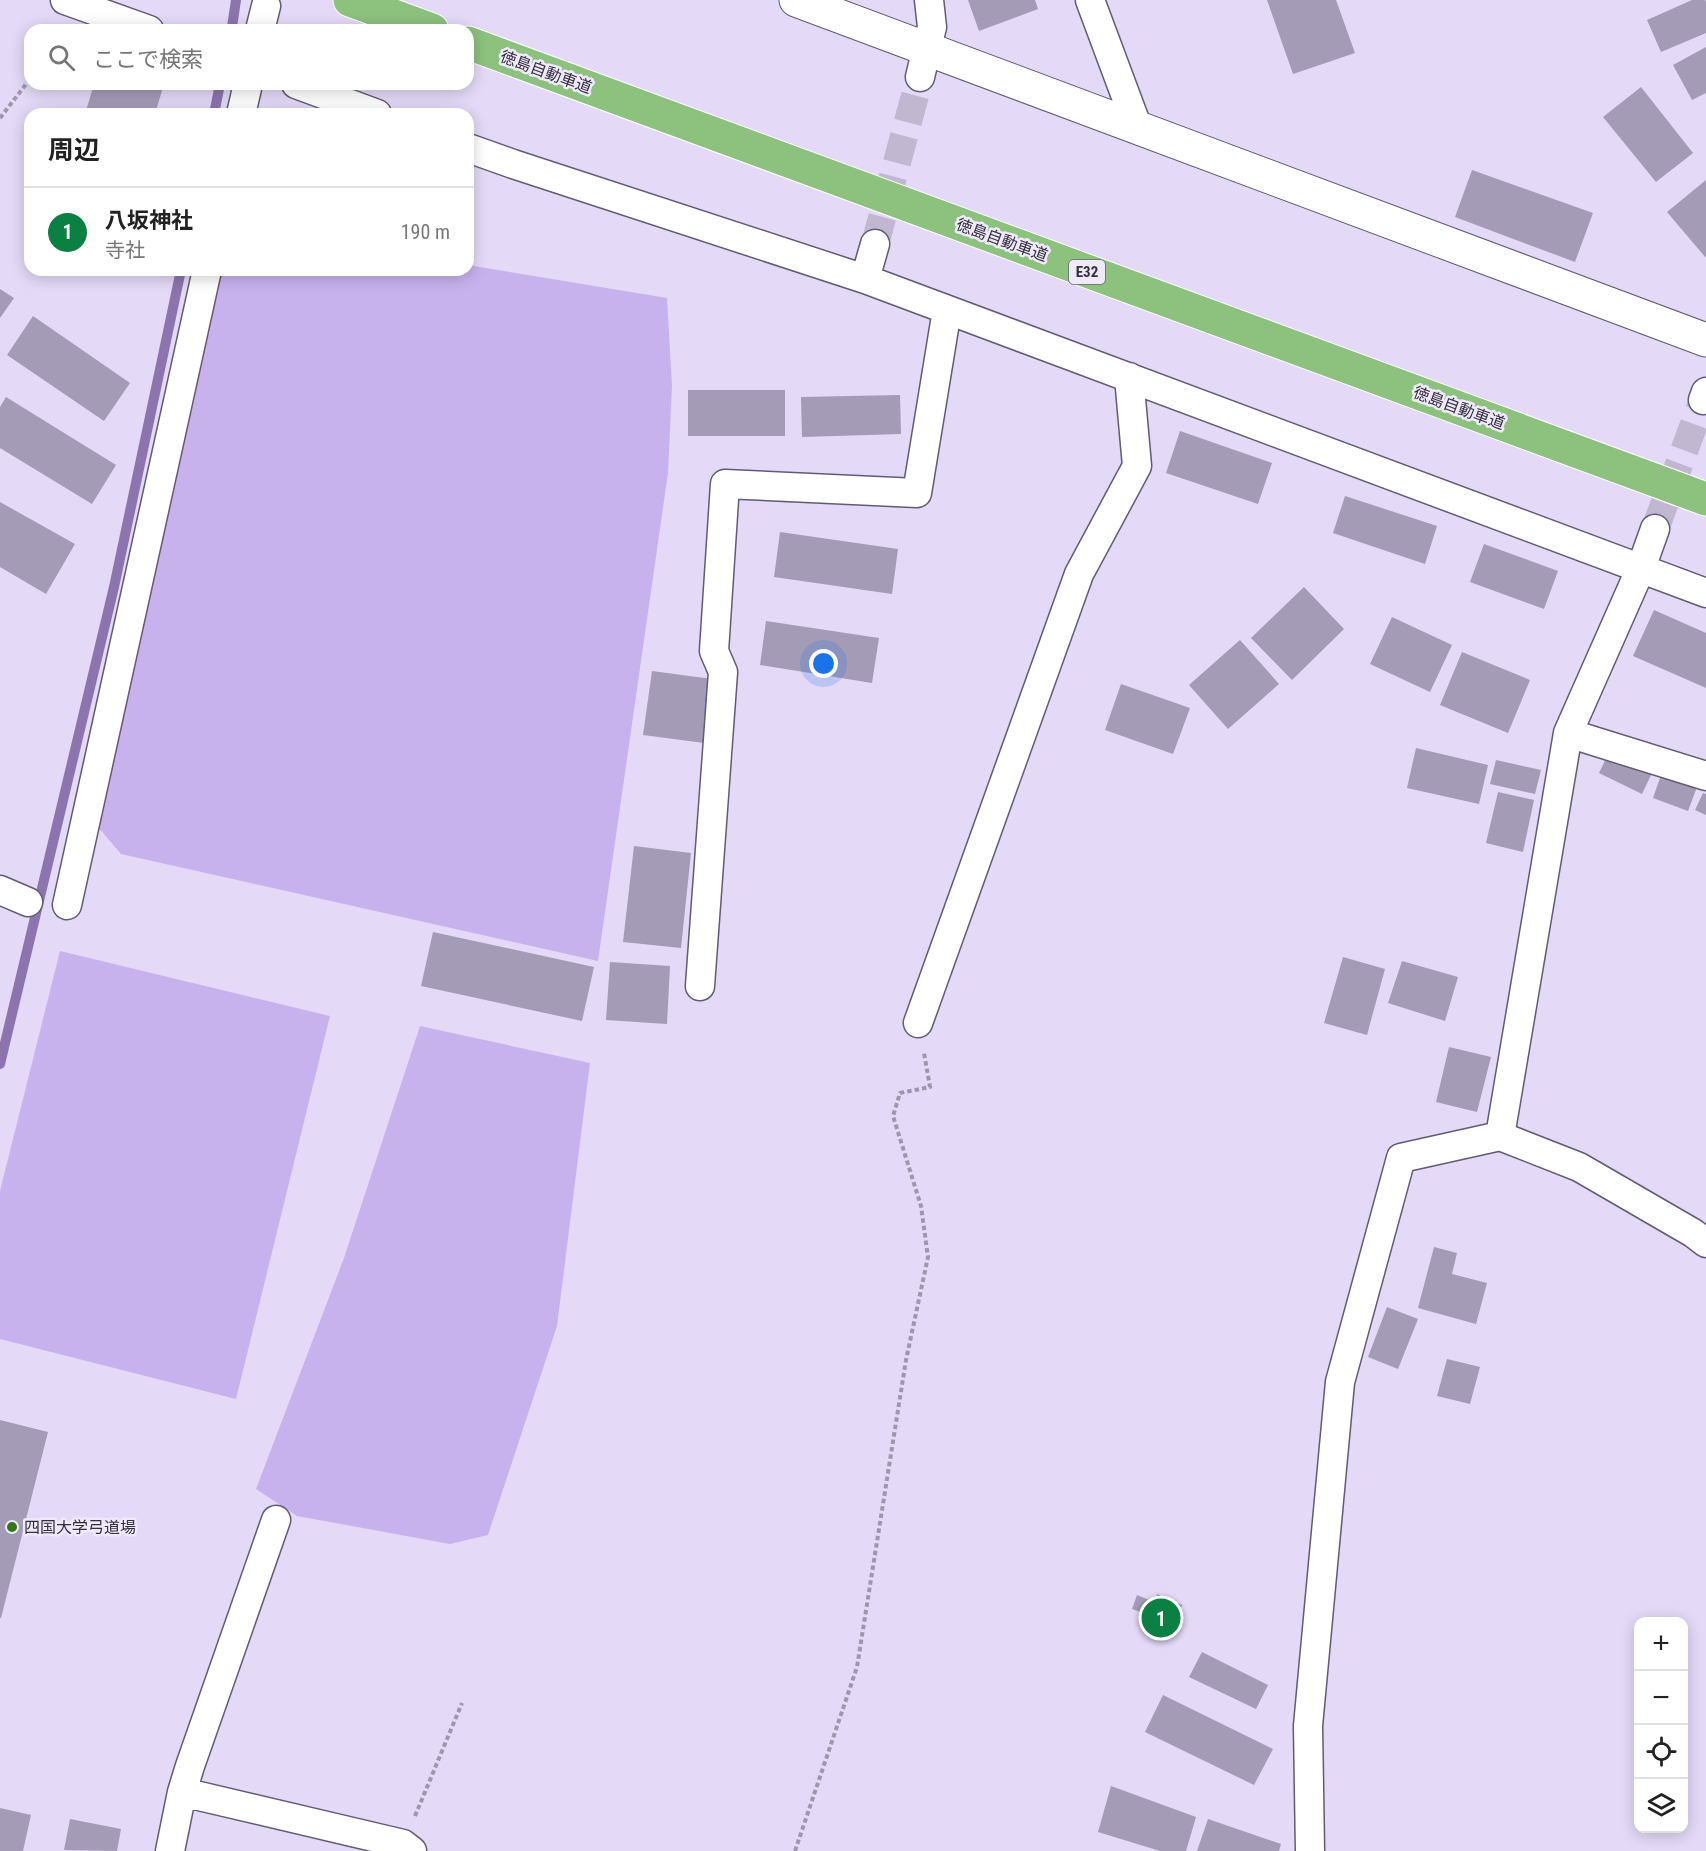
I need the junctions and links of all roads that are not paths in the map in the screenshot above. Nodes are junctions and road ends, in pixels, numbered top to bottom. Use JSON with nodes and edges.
{"nodes":[{"id":1,"x":65,"y":0,"type":"edge"},
{"id":2,"x":350,"y":0,"type":"edge"},
{"id":3,"x":796,"y":0,"type":"edge"},
{"id":4,"x":929,"y":0,"type":"edge"},
{"id":5,"x":1090,"y":0,"type":"edge"},
{"id":6,"x":132,"y":24,"type":"edge"},
{"id":7,"x":416,"y":24,"type":"edge"},
{"id":8,"x":474,"y":45,"type":"edge"},
{"id":9,"x":923,"y":63,"type":"junction"},
{"id":10,"x":247,"y":90,"type":"edge"},
{"id":11,"x":312,"y":90,"type":"edge"},
{"id":12,"x":242,"y":108,"type":"edge"},
{"id":13,"x":361,"y":108,"type":"edge"},
{"id":14,"x":1137,"y":126,"type":"junction"},
{"id":15,"x":474,"y":150,"type":"edge"},
{"id":16,"x":875,"y":244,"type":"tunnel mouth"},
{"id":17,"x":206,"y":276,"type":"edge"},
{"id":18,"x":865,"y":279,"type":"junction"},
{"id":19,"x":947,"y":310,"type":"junction"},
{"id":20,"x":1706,"y":340,"type":"edge"},
{"id":21,"x":1129,"y":377,"type":"junction"},
{"id":22,"x":1706,"y":499,"type":"edge"},
{"id":23,"x":1655,"y":529,"type":"tunnel mouth"},
{"id":24,"x":1641,"y":568,"type":"junction"},
{"id":25,"x":1706,"y":593,"type":"edge"},
{"id":26,"x":1568,"y":733,"type":"junction"},
{"id":27,"x":1706,"y":776,"type":"edge"},
{"id":28,"x":0,"y":890,"type":"edge"},
{"id":29,"x":27,"y":902,"type":"dead end"},
{"id":30,"x":67,"y":904,"type":"dead end"},
{"id":31,"x":700,"y":986,"type":"dead end"},
{"id":32,"x":918,"y":1023,"type":"road end"},
{"id":33,"x":1500,"y":1136,"type":"junction"},
{"id":34,"x":1706,"y":1243,"type":"edge"},
{"id":35,"x":276,"y":1520,"type":"dead end"},
{"id":36,"x":182,"y":1792,"type":"junction"},
{"id":37,"x":407,"y":1848,"type":"edge"},
{"id":38,"x":171,"y":1851,"type":"edge"},
{"id":39,"x":1310,"y":1851,"type":"edge"}],
"edges":[{"from":1,"to":6,"type":"street"},
{"from":2,"to":7,"type":"highway"},
{"from":3,"to":9,"type":"street"},
{"from":4,"to":9,"type":"street"},
{"from":5,"to":14,"type":"street"},
{"from":8,"to":22,"type":"highway","name":"徳島自動車道","number":"E32"},
{"from":9,"to":14,"type":"street"},
{"from":10,"to":12,"type":"street"},
{"from":11,"to":13,"type":"street"},
{"from":14,"to":20,"type":"street"},
{"from":15,"to":18,"type":"street"},
{"from":16,"to":18,"type":"street"},
{"from":17,"to":30,"type":"street"},
{"from":18,"to":19,"type":"street"},
{"from":19,"to":21,"type":"street"},
{"from":19,"to":31,"type":"street"},
{"from":21,"to":24,"type":"street"},
{"from":21,"to":32,"type":"street"},
{"from":23,"to":24,"type":"street"},
{"from":24,"to":25,"type":"street"},
{"from":24,"to":26,"type":"street"},
{"from":26,"to":27,"type":"street"},
{"from":26,"to":33,"type":"street"},
{"from":28,"to":29,"type":"street"},
{"from":33,"to":34,"type":"street"},
{"from":33,"to":39,"type":"street"},
{"from":35,"to":36,"type":"street"},
{"from":36,"to":37,"type":"street"},
{"from":36,"to":38,"type":"street"}]}
